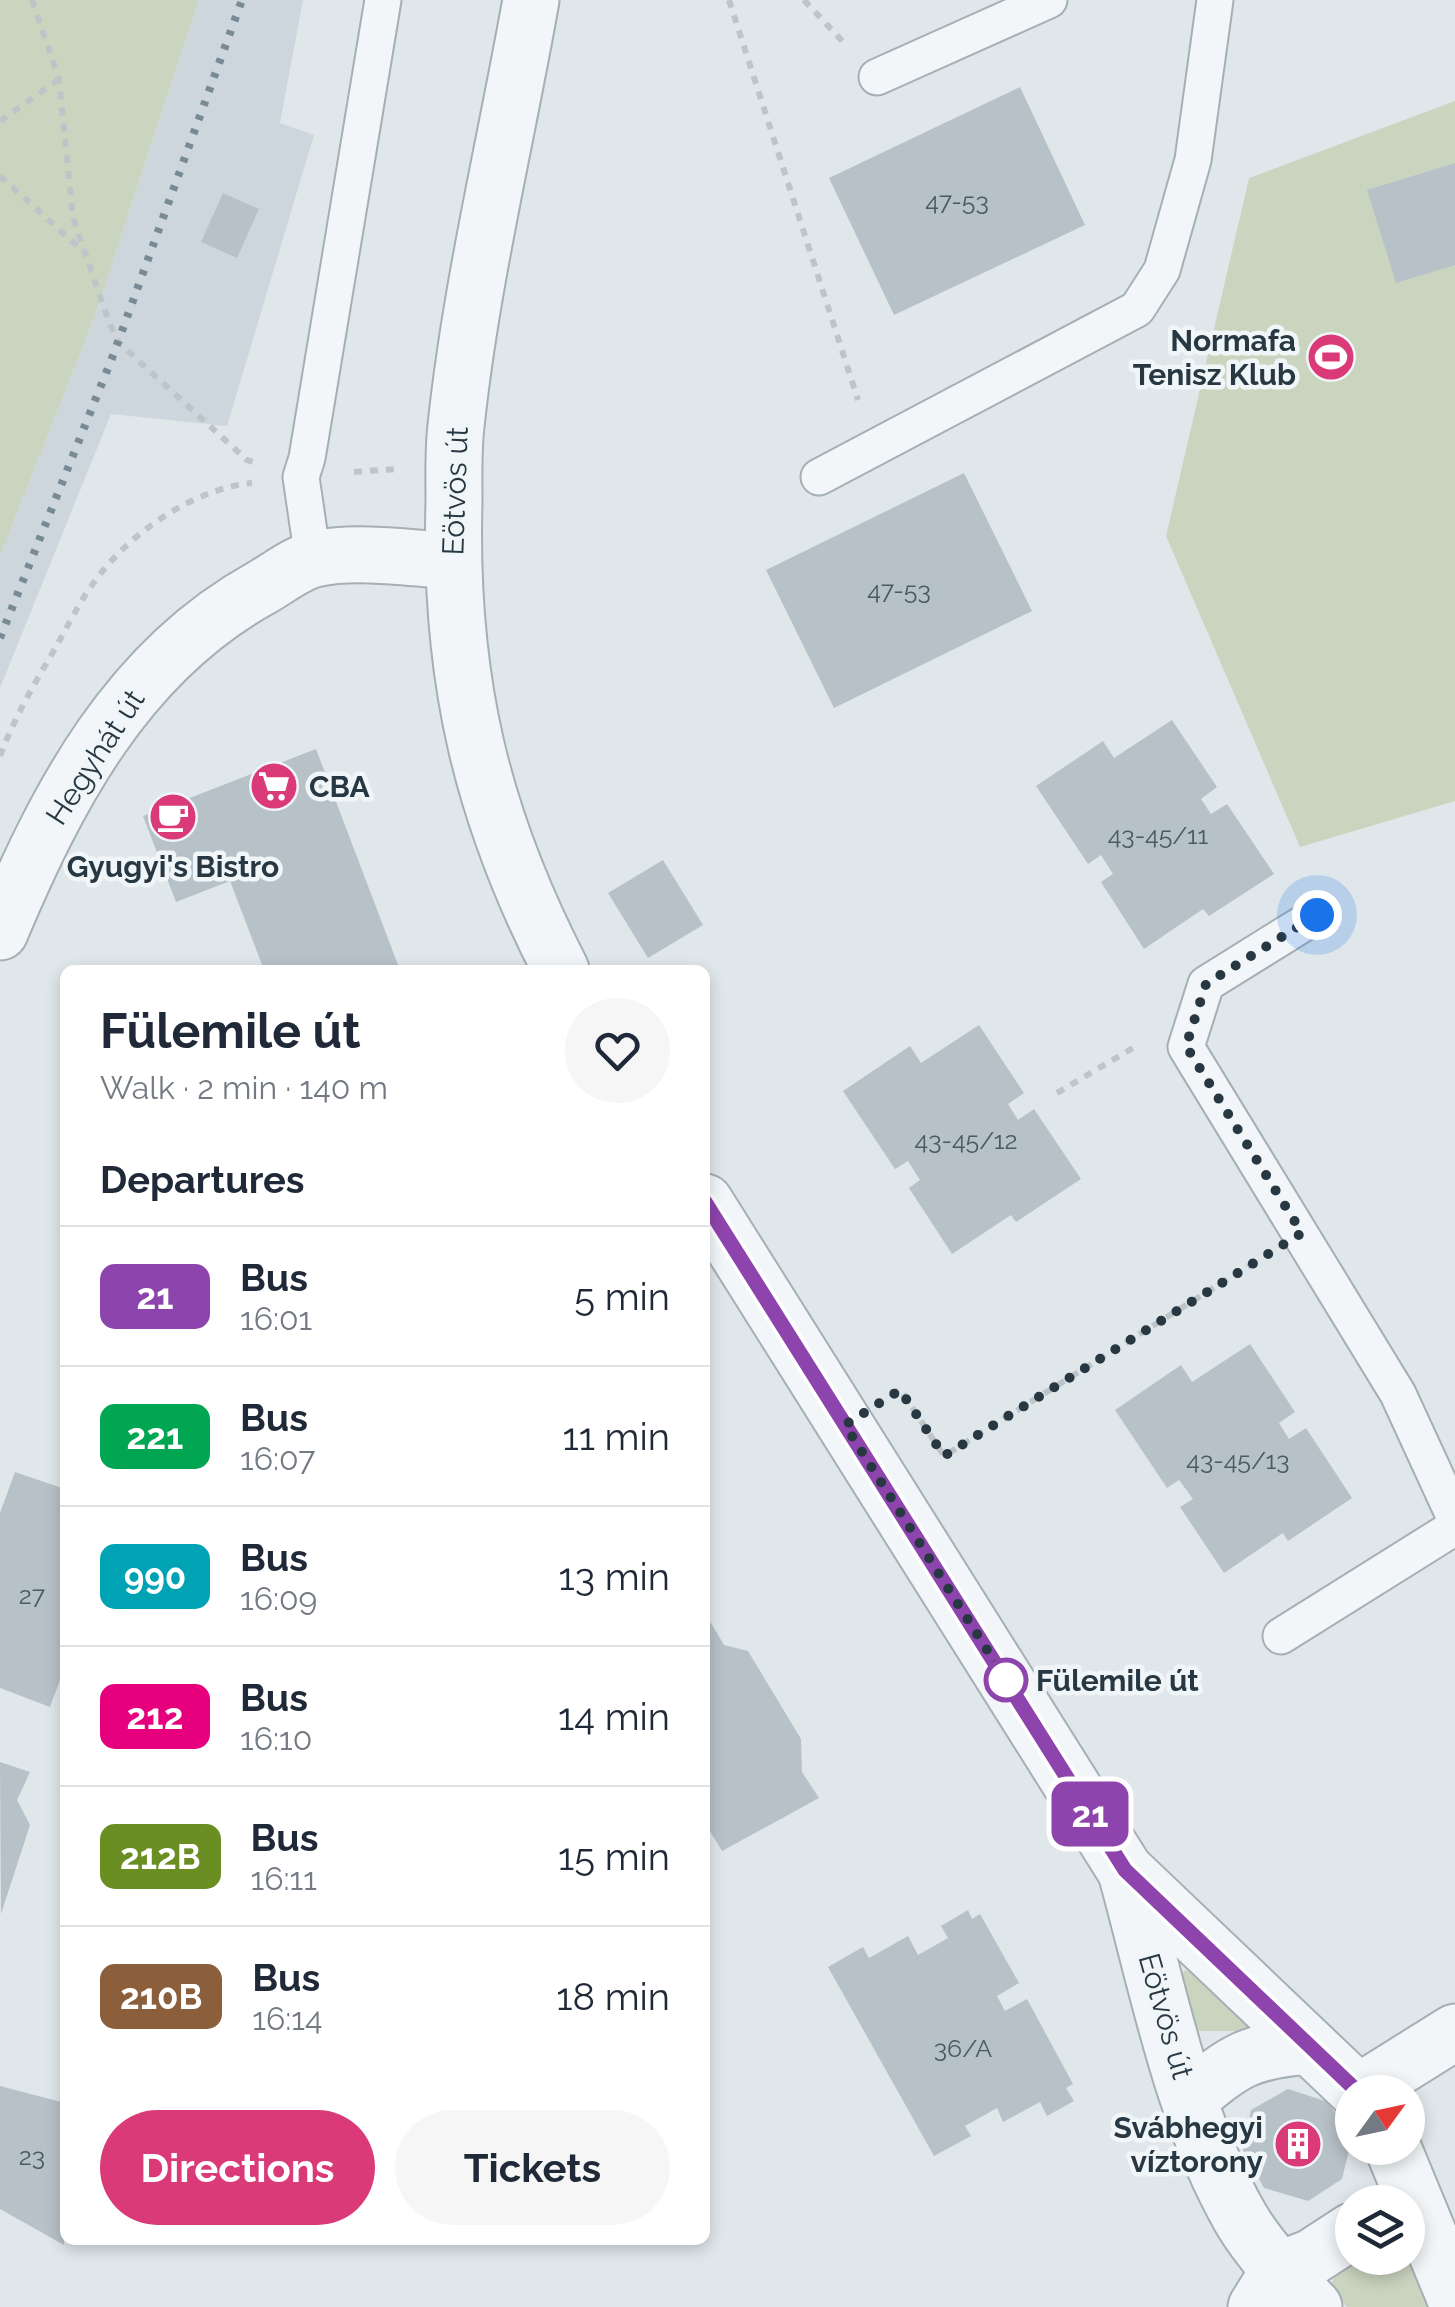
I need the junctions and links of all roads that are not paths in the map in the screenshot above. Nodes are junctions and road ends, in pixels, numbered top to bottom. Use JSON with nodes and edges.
{"nodes":[{"id":1,"x":383,"y":0,"type":"edge"},
{"id":2,"x":531,"y":0,"type":"edge"},
{"id":3,"x":1050,"y":0,"type":"edge"},
{"id":4,"x":1214,"y":0,"type":"edge"},
{"id":5,"x":877,"y":77,"type":"dead end"},
{"id":6,"x":818,"y":478,"type":"dead end"},
{"id":7,"x":313,"y":559,"type":"junction"},
{"id":8,"x":452,"y":560,"type":"junction"},
{"id":9,"x":1317,"y":915,"type":"dead end"},
{"id":10,"x":0,"y":932,"type":"edge"},
{"id":11,"x":559,"y":965,"type":"edge"},
{"id":12,"x":710,"y":1210,"type":"edge"},
{"id":13,"x":1455,"y":1518,"type":"edge"},
{"id":14,"x":1455,"y":1527,"type":"edge"},
{"id":15,"x":1280,"y":1636,"type":"dead end"},
{"id":16,"x":1125,"y":1870,"type":"junction"},
{"id":17,"x":1309,"y":2046,"type":"junction"},
{"id":18,"x":1449,"y":2047,"type":"edge"},
{"id":19,"x":1341,"y":2075,"type":"edge"},
{"id":20,"x":1393,"y":2075,"type":"edge"},
{"id":21,"x":1189,"y":2100,"type":"junction"},
{"id":22,"x":1389,"y":2171,"type":"edge"},
{"id":23,"x":1335,"y":2242,"type":"edge"},
{"id":24,"x":1283,"y":2295,"type":"edge"},
{"id":25,"x":1455,"y":2298,"type":"edge"}],
"edges":[{"from":1,"to":7,"type":"lane"},
{"from":2,"to":8,"type":"street","name":"Eötvös út"},
{"from":3,"to":5,"type":"lane"},
{"from":4,"to":6,"type":"lane"},
{"from":7,"to":8,"type":"street","name":"Hegyhát út"},
{"from":7,"to":10,"type":"street","name":"Hegyhát út"},
{"from":8,"to":11,"type":"street","name":"Eötvös út"},
{"from":9,"to":13,"type":"lane"},
{"from":12,"to":16,"type":"street","name":"Eötvös út"},
{"from":14,"to":15,"type":"lane"},
{"from":16,"to":17,"type":"street","name":"Eötvös út"},
{"from":16,"to":21,"type":"street","name":"Eötvös út"},
{"from":17,"to":19,"type":"street","name":"Eötvös út"},
{"from":17,"to":21,"type":"street"},
{"from":18,"to":20,"type":"street"},
{"from":21,"to":24,"type":"street","name":"Eötvös út"},
{"from":22,"to":25,"type":"street"},
{"from":23,"to":24,"type":"street"}]}
